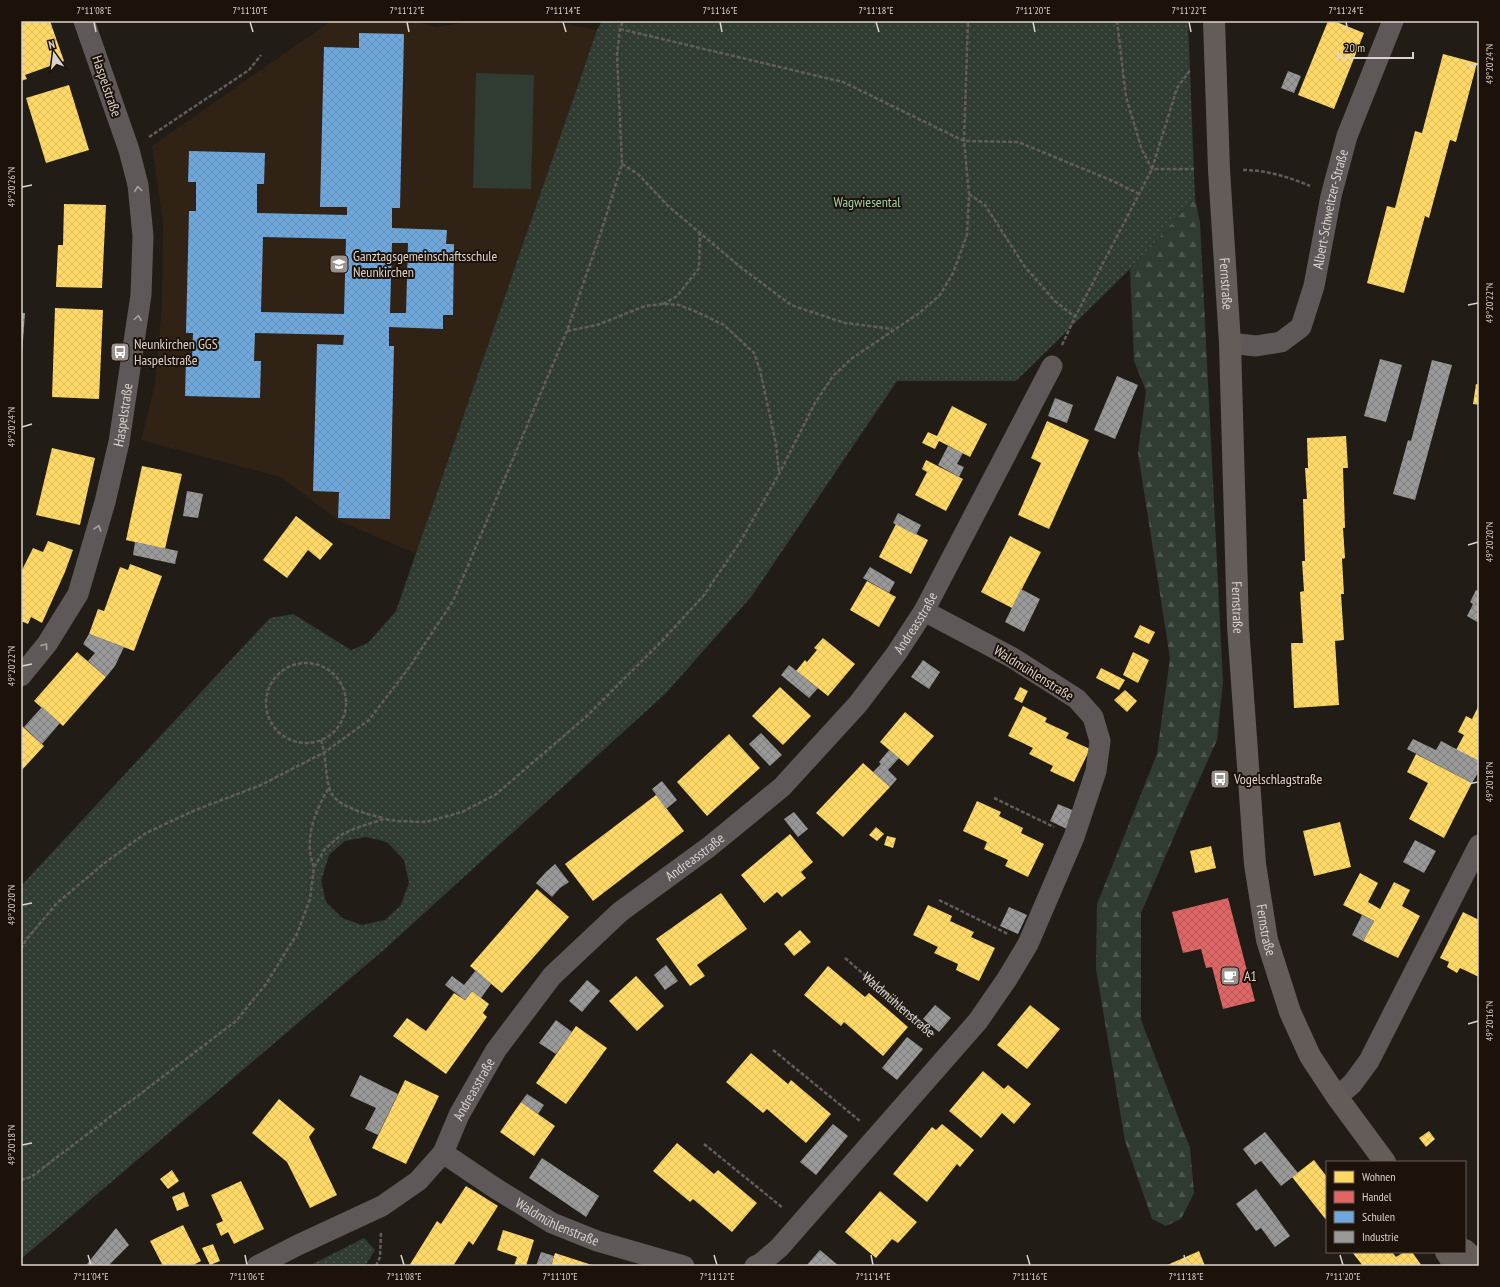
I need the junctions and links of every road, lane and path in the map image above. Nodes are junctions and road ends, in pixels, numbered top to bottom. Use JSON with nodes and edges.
{"nodes":[{"id":1,"x":84,"y":21,"type":"edge"},
{"id":2,"x":622,"y":21,"type":"edge"},
{"id":3,"x":968,"y":21,"type":"edge"},
{"id":4,"x":1117,"y":21,"type":"edge"},
{"id":5,"x":1214,"y":21,"type":"edge"},
{"id":6,"x":1393,"y":21,"type":"edge"},
{"id":7,"x":620,"y":29,"type":"junction"},
{"id":8,"x":1215,"y":54,"type":"junction"},
{"id":9,"x":261,"y":55,"type":"dead end"},
{"id":10,"x":964,"y":141,"type":"junction"},
{"id":11,"x":129,"y":150,"type":"junction"},
{"id":12,"x":622,"y":164,"type":"junction"},
{"id":13,"x":1152,"y":169,"type":"junction"},
{"id":14,"x":1219,"y":170,"type":"junction"},
{"id":15,"x":1256,"y":170,"type":"dead end"},
{"id":16,"x":968,"y":194,"type":"junction"},
{"id":17,"x":1139,"y":194,"type":"junction"},
{"id":18,"x":1331,"y":196,"type":"junction"},
{"id":19,"x":700,"y":233,"type":"junction"},
{"id":20,"x":663,"y":304,"type":"junction"},
{"id":21,"x":1075,"y":316,"type":"junction"},
{"id":22,"x":894,"y":330,"type":"junction"},
{"id":23,"x":567,"y":331,"type":"junction"},
{"id":24,"x":1230,"y":343,"type":"junction"},
{"id":25,"x":1052,"y":366,"type":"joint"},
{"id":26,"x":779,"y":474,"type":"junction"},
{"id":27,"x":924,"y":611,"type":"junction"},
{"id":28,"x":21,"y":676,"type":"edge"},
{"id":29,"x":321,"y":740,"type":"junction"},
{"id":30,"x":325,"y":752,"type":"junction"},
{"id":31,"x":329,"y":788,"type":"junction"},
{"id":32,"x":994,"y":798,"type":"dead end"},
{"id":33,"x":384,"y":819,"type":"junction"},
{"id":34,"x":1074,"y":837,"type":"junction"},
{"id":35,"x":1479,"y":845,"type":"edge"},
{"id":36,"x":314,"y":867,"type":"junction"},
{"id":37,"x":939,"y":900,"type":"dead end"},
{"id":38,"x":1028,"y":944,"type":"junction"},
{"id":39,"x":21,"y":949,"type":"edge"},
{"id":40,"x":845,"y":958,"type":"dead end"},
{"id":41,"x":773,"y":1050,"type":"dead end"},
{"id":42,"x":952,"y":1050,"type":"junction"},
{"id":43,"x":1337,"y":1097,"type":"junction"},
{"id":44,"x":877,"y":1135,"type":"junction"},
{"id":45,"x":704,"y":1144,"type":"dead end"},
{"id":46,"x":443,"y":1153,"type":"junction"},
{"id":47,"x":1384,"y":1161,"type":"edge"},
{"id":48,"x":21,"y":1180,"type":"edge"},
{"id":49,"x":382,"y":1206,"type":"junction"},
{"id":50,"x":801,"y":1222,"type":"junction"},
{"id":51,"x":1466,"y":1251,"type":"edge"},
{"id":52,"x":1447,"y":1253,"type":"edge"},
{"id":53,"x":1479,"y":1263,"type":"edge"},
{"id":54,"x":257,"y":1266,"type":"edge"},
{"id":55,"x":376,"y":1266,"type":"edge"},
{"id":56,"x":684,"y":1266,"type":"edge"},
{"id":57,"x":755,"y":1266,"type":"edge"},
{"id":58,"x":1455,"y":1266,"type":"edge"}],
"edges":[{"from":1,"to":11,"type":"street","name":"Haspelstraße"},
{"from":2,"to":7,"type":"path"},
{"from":3,"to":10,"type":"path"},
{"from":4,"to":13,"type":"path"},
{"from":5,"to":8,"type":"main road","name":"Fernstraße"},
{"from":6,"to":18,"type":"street","name":"Albert-Schweitzer-Straße"},
{"from":7,"to":10,"type":"path"},
{"from":7,"to":12,"type":"path"},
{"from":8,"to":13,"type":"path"},
{"from":8,"to":14,"type":"main road","name":"Fernstraße"},
{"from":9,"to":11,"type":"path"},
{"from":10,"to":16,"type":"path"},
{"from":10,"to":17,"type":"path"},
{"from":28,"to":11,"type":"street","name":"Haspelstraße","one_way":true},
{"from":12,"to":19,"type":"path"},
{"from":12,"to":23,"type":"path"},
{"from":13,"to":14,"type":"path"},
{"from":13,"to":17,"type":"path"},
{"from":14,"to":24,"type":"main road","name":"Fernstraße"},
{"from":15,"to":18,"type":"path"},
{"from":16,"to":21,"type":"path"},
{"from":16,"to":22,"type":"path"},
{"from":17,"to":21,"type":"path"},
{"from":18,"to":24,"type":"street","name":"Albert-Schweitzer-Straße"},
{"from":19,"to":20,"type":"path"},
{"from":19,"to":22,"type":"path"},
{"from":20,"to":23,"type":"path"},
{"from":20,"to":26,"type":"path"},
{"from":21,"to":25,"type":"path"},
{"from":22,"to":26,"type":"path"},
{"from":23,"to":30,"type":"path"},
{"from":24,"to":43,"type":"main road","name":"Fernstraße"},
{"from":25,"to":27,"type":"street","name":"Andreasstraße"},
{"from":26,"to":33,"type":"path"},
{"from":27,"to":34,"type":"street","name":"Waldmühlenstraße"},
{"from":27,"to":46,"type":"street","name":"Andreasstraße"},
{"from":29,"to":29,"type":"path"},
{"from":29,"to":30,"type":"path"},
{"from":30,"to":31,"type":"path"},
{"from":30,"to":39,"type":"path"},
{"from":31,"to":33,"type":"path"},
{"from":31,"to":36,"type":"path"},
{"from":32,"to":34,"type":"path"},
{"from":33,"to":36,"type":"path"},
{"from":34,"to":38,"type":"street","name":"Waldmühlenstraße"},
{"from":35,"to":43,"type":"street"},
{"from":36,"to":48,"type":"path"},
{"from":37,"to":38,"type":"path"},
{"from":38,"to":42,"type":"street","name":"Waldmühlenstraße"},
{"from":40,"to":42,"type":"path","name":"Waldmühlenstraße"},
{"from":41,"to":44,"type":"path"},
{"from":42,"to":44,"type":"street","name":"Waldmühlenstraße"},
{"from":43,"to":47,"type":"main road","name":"Fernstraße"},
{"from":44,"to":50,"type":"street","name":"Waldmühlenstraße"},
{"from":45,"to":50,"type":"path"},
{"from":46,"to":49,"type":"street","name":"Andreasstraße"},
{"from":46,"to":56,"type":"street","name":"Waldmühlenstraße"},
{"from":49,"to":54,"type":"street","name":"Andreasstraße"},
{"from":49,"to":55,"type":"path"},
{"from":50,"to":57,"type":"street","name":"Waldmühlenstraße"},
{"from":51,"to":53,"type":"main road"},
{"from":52,"to":58,"type":"main road"}]}
